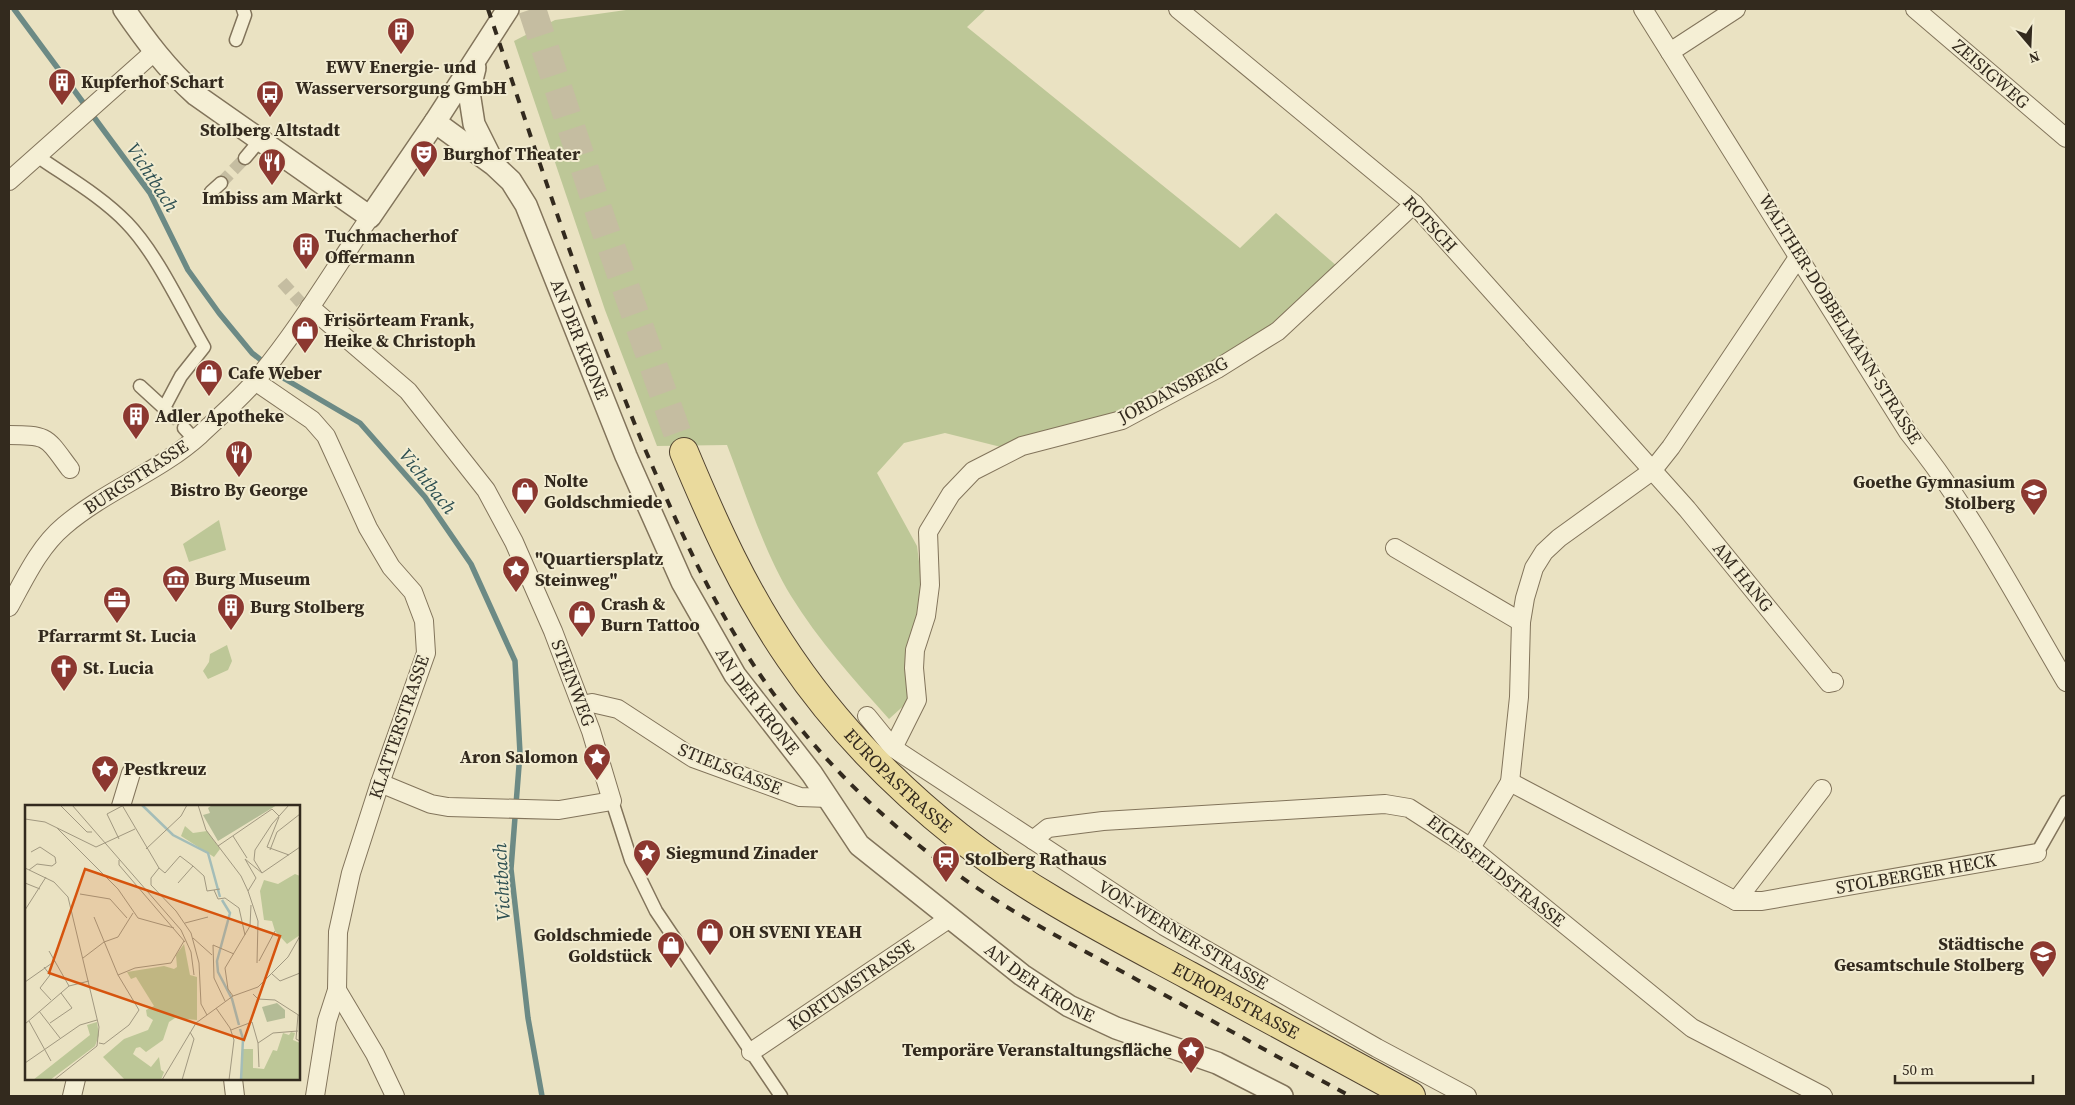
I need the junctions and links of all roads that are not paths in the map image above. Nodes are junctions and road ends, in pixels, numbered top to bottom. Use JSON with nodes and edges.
{"nodes":[{"id":1,"x":124,"y":9,"type":"edge"},
{"id":2,"x":243,"y":9,"type":"edge"},
{"id":3,"x":508,"y":9,"type":"edge"},
{"id":4,"x":1178,"y":9,"type":"edge"},
{"id":5,"x":1643,"y":9,"type":"edge"},
{"id":6,"x":1736,"y":9,"type":"edge"},
{"id":7,"x":1915,"y":9,"type":"edge"},
{"id":8,"x":236,"y":40,"type":"dead end"},
{"id":9,"x":154,"y":52,"type":"junction"},
{"id":10,"x":1670,"y":52,"type":"junction"},
{"id":11,"x":479,"y":54,"type":"junction"},
{"id":12,"x":435,"y":122,"type":"junction"},
{"id":13,"x":2064,"y":131,"type":"edge"},
{"id":14,"x":260,"y":140,"type":"junction"},
{"id":15,"x":37,"y":156,"type":"junction"},
{"id":16,"x":245,"y":158,"type":"tunnel mouth"},
{"id":17,"x":494,"y":165,"type":"junction"},
{"id":18,"x":9,"y":181,"type":"edge"},
{"id":19,"x":220,"y":183,"type":"tunnel mouth"},
{"id":20,"x":211,"y":192,"type":"dead end"},
{"id":21,"x":1414,"y":204,"type":"junction"},
{"id":22,"x":370,"y":217,"type":"junction"},
{"id":23,"x":1799,"y":256,"type":"junction"},
{"id":24,"x":306,"y":307,"type":"junction"},
{"id":25,"x":259,"y":376,"type":"junction"},
{"id":26,"x":140,"y":386,"type":"dead end"},
{"id":27,"x":9,"y":435,"type":"edge"},
{"id":28,"x":684,"y":452,"type":"tunnel mouth"},
{"id":29,"x":70,"y":469,"type":"dead end"},
{"id":30,"x":1652,"y":471,"type":"junction"},
{"id":31,"x":1395,"y":548,"type":"dead end"},
{"id":32,"x":9,"y":607,"type":"edge"},
{"id":33,"x":1521,"y":622,"type":"junction"},
{"id":34,"x":1834,"y":682,"type":"dead end"},
{"id":35,"x":2066,"y":682,"type":"edge"},
{"id":36,"x":582,"y":705,"type":"junction"},
{"id":37,"x":867,"y":716,"type":"dead end"},
{"id":38,"x":894,"y":748,"type":"junction"},
{"id":39,"x":1510,"y":782,"type":"junction"},
{"id":40,"x":380,"y":783,"type":"junction"},
{"id":41,"x":1822,"y":789,"type":"dead end"},
{"id":42,"x":829,"y":798,"type":"junction"},
{"id":43,"x":612,"y":801,"type":"junction"},
{"id":44,"x":2066,"y":802,"type":"edge"},
{"id":45,"x":121,"y":805,"type":"edge"},
{"id":46,"x":131,"y":805,"type":"edge"},
{"id":47,"x":1033,"y":840,"type":"junction"},
{"id":48,"x":1471,"y":848,"type":"junction"},
{"id":49,"x":2036,"y":853,"type":"joint"},
{"id":50,"x":1736,"y":901,"type":"junction"},
{"id":51,"x":950,"y":918,"type":"junction"},
{"id":52,"x":337,"y":990,"type":"junction"},
{"id":53,"x":751,"y":1052,"type":"junction"},
{"id":54,"x":76,"y":1080,"type":"edge"},
{"id":55,"x":233,"y":1080,"type":"edge"},
{"id":56,"x":72,"y":1096,"type":"edge"},
{"id":57,"x":235,"y":1096,"type":"edge"},
{"id":58,"x":315,"y":1096,"type":"edge"},
{"id":59,"x":396,"y":1096,"type":"edge"},
{"id":60,"x":781,"y":1096,"type":"edge"},
{"id":61,"x":1282,"y":1096,"type":"edge"},
{"id":62,"x":1411,"y":1096,"type":"edge"},
{"id":63,"x":1467,"y":1096,"type":"edge"},
{"id":64,"x":1823,"y":1096,"type":"edge"}],
"edges":[{"from":1,"to":9,"type":"street"},
{"from":2,"to":8,"type":"street"},
{"from":3,"to":11,"type":"street"},
{"from":4,"to":21,"type":"street","name":"ROTSCH"},
{"from":5,"to":10,"type":"street","name":"WALTHER-DOBBELMANN-STRASSE"},
{"from":6,"to":10,"type":"street"},
{"from":7,"to":13,"type":"street","name":"ZEISIGWEG"},
{"from":9,"to":14,"type":"street"},
{"from":9,"to":15,"type":"street"},
{"from":10,"to":23,"type":"street","name":"WALTHER-DOBBELMANN-STRASSE"},
{"from":11,"to":12,"type":"street"},
{"from":11,"to":17,"type":"street"},
{"from":12,"to":17,"type":"street","name":"AN DER KRONE"},
{"from":12,"to":22,"type":"street"},
{"from":14,"to":16,"type":"street"},
{"from":14,"to":22,"type":"street"},
{"from":15,"to":18,"type":"street"},
{"from":15,"to":26,"type":"street"},
{"from":17,"to":42,"type":"street","name":"AN DER KRONE"},
{"from":19,"to":20,"type":"street"},
{"from":21,"to":30,"type":"street","name":"ROTSCH"},
{"from":21,"to":38,"type":"street","name":"JORDANSBERG"},
{"from":22,"to":24,"type":"street","name":"BURGSTRASSE"},
{"from":23,"to":30,"type":"street"},
{"from":23,"to":35,"type":"street","name":"WALTHER-DOBBELMANN-STRASSE"},
{"from":24,"to":25,"type":"street","name":"BURGSTRASSE"},
{"from":24,"to":36,"type":"street","name":"STEINWEG"},
{"from":25,"to":32,"type":"street","name":"BURGSTRASSE"},
{"from":25,"to":40,"type":"street","name":"KLATTERSTRASSE"},
{"from":27,"to":29,"type":"street"},
{"from":28,"to":62,"type":"main road","name":"EUROPASTRASSE"},
{"from":30,"to":33,"type":"street"},
{"from":30,"to":34,"type":"street","name":"AM HANG"},
{"from":31,"to":33,"type":"street"},
{"from":33,"to":39,"type":"street"},
{"from":36,"to":42,"type":"street","name":"STIELSGASSE"},
{"from":36,"to":43,"type":"street","name":"STEINWEG"},
{"from":37,"to":38,"type":"street","name":"VON-WERNER-STRASSE"},
{"from":38,"to":47,"type":"street","name":"VON-WERNER-STRASSE"},
{"from":39,"to":48,"type":"street"},
{"from":39,"to":50,"type":"street","name":"STOLBERGER HECK"},
{"from":40,"to":43,"type":"street"},
{"from":40,"to":52,"type":"street","name":"KLATTERSTRASSE"},
{"from":41,"to":50,"type":"street"},
{"from":42,"to":51,"type":"street","name":"AN DER KRONE"},
{"from":43,"to":53,"type":"street","name":"STEINWEG"},
{"from":44,"to":49,"type":"street","name":"STOLBERGER HECK"},
{"from":45,"to":46,"type":"street"},
{"from":47,"to":48,"type":"street","name":"EICHSFELDSTRASSE"},
{"from":47,"to":63,"type":"street","name":"VON-WERNER-STRASSE"},
{"from":48,"to":64,"type":"street","name":"EICHSFELDSTRASSE"},
{"from":49,"to":50,"type":"street","name":"STOLBERGER HECK"},
{"from":51,"to":53,"type":"street","name":"KORTUMSTRASSE"},
{"from":51,"to":61,"type":"street","name":"AN DER KRONE"},
{"from":52,"to":58,"type":"street","name":"KLATTERSTRASSE"},
{"from":52,"to":59,"type":"street"},
{"from":53,"to":60,"type":"street","name":"STEINWEG"},
{"from":54,"to":56,"type":"street"},
{"from":55,"to":57,"type":"street"}]}
